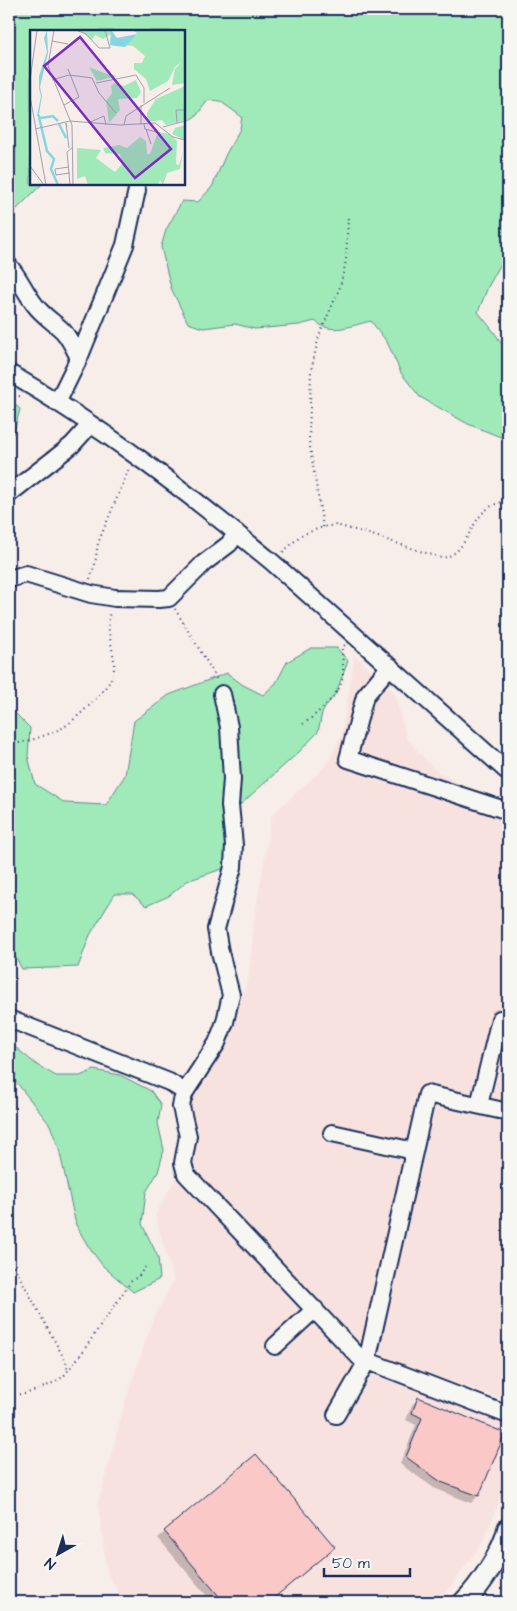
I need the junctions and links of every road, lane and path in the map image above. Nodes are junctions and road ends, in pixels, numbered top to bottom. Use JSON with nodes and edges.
{"nodes":[{"id":1,"x":137,"y":190,"type":"dead end"},
{"id":2,"x":348,"y":217,"type":"dead end"},
{"id":3,"x":9,"y":266,"type":"edge"},
{"id":4,"x":79,"y":358,"type":"junction"},
{"id":5,"x":9,"y":373,"type":"edge"},
{"id":6,"x":57,"y":404,"type":"junction"},
{"id":7,"x":90,"y":425,"type":"junction"},
{"id":8,"x":136,"y":456,"type":"junction"},
{"id":9,"x":9,"y":494,"type":"edge"},
{"id":10,"x":508,"y":500,"type":"edge"},
{"id":11,"x":323,"y":527,"type":"junction"},
{"id":12,"x":237,"y":533,"type":"junction"},
{"id":13,"x":272,"y":562,"type":"junction"},
{"id":14,"x":9,"y":579,"type":"edge"},
{"id":15,"x":85,"y":593,"type":"junction"},
{"id":16,"x":115,"y":598,"type":"junction"},
{"id":17,"x":169,"y":598,"type":"junction"},
{"id":18,"x":354,"y":636,"type":"junction"},
{"id":19,"x":390,"y":666,"type":"junction"},
{"id":20,"x":222,"y":694,"type":"joint"},
{"id":21,"x":303,"y":724,"type":"dead end"},
{"id":22,"x":9,"y":744,"type":"edge"},
{"id":23,"x":508,"y":772,"type":"edge"},
{"id":24,"x":508,"y":811,"type":"edge"},
{"id":25,"x":9,"y":1019,"type":"edge"},
{"id":26,"x":500,"y":1019,"type":"dead end"},
{"id":27,"x":185,"y":1092,"type":"junction"},
{"id":28,"x":479,"y":1106,"type":"junction"},
{"id":29,"x":508,"y":1112,"type":"edge"},
{"id":30,"x":332,"y":1133,"type":"dead end"},
{"id":31,"x":414,"y":1151,"type":"junction"},
{"id":32,"x":9,"y":1256,"type":"edge"},
{"id":33,"x":145,"y":1267,"type":"dead end"},
{"id":34,"x":315,"y":1309,"type":"junction"},
{"id":35,"x":275,"y":1346,"type":"dead end"},
{"id":36,"x":367,"y":1361,"type":"junction"},
{"id":37,"x":68,"y":1371,"type":"junction"},
{"id":38,"x":9,"y":1395,"type":"edge"},
{"id":39,"x":508,"y":1415,"type":"edge"},
{"id":40,"x":336,"y":1416,"type":"dead end"},
{"id":41,"x":508,"y":1530,"type":"edge"},
{"id":42,"x":508,"y":1561,"type":"edge"},
{"id":43,"x":464,"y":1602,"type":"edge"},
{"id":44,"x":480,"y":1602,"type":"edge"}],
"edges":[{"from":1,"to":4,"type":"street"},
{"from":2,"to":11,"type":"path"},
{"from":3,"to":4,"type":"street"},
{"from":4,"to":6,"type":"street"},
{"from":5,"to":6,"type":"street"},
{"from":6,"to":7,"type":"street"},
{"from":7,"to":8,"type":"street"},
{"from":7,"to":9,"type":"street"},
{"from":8,"to":12,"type":"street"},
{"from":8,"to":15,"type":"path"},
{"from":10,"to":11,"type":"path"},
{"from":11,"to":13,"type":"path"},
{"from":12,"to":13,"type":"street"},
{"from":12,"to":17,"type":"street"},
{"from":13,"to":18,"type":"street"},
{"from":14,"to":15,"type":"street"},
{"from":15,"to":16,"type":"street"},
{"from":16,"to":17,"type":"street"},
{"from":16,"to":22,"type":"path"},
{"from":17,"to":20,"type":"path"},
{"from":18,"to":19,"type":"street"},
{"from":18,"to":21,"type":"path"},
{"from":19,"to":23,"type":"street"},
{"from":19,"to":24,"type":"street"},
{"from":20,"to":27,"type":"street"},
{"from":25,"to":27,"type":"street"},
{"from":26,"to":28,"type":"street"},
{"from":27,"to":34,"type":"street"},
{"from":28,"to":29,"type":"street"},
{"from":28,"to":31,"type":"street"},
{"from":30,"to":31,"type":"street"},
{"from":31,"to":36,"type":"street"},
{"from":32,"to":37,"type":"path"},
{"from":33,"to":37,"type":"path"},
{"from":34,"to":35,"type":"street"},
{"from":34,"to":36,"type":"street"},
{"from":36,"to":39,"type":"street"},
{"from":36,"to":40,"type":"street"},
{"from":37,"to":38,"type":"path"},
{"from":41,"to":43,"type":"main road"},
{"from":42,"to":44,"type":"main road"}]}
